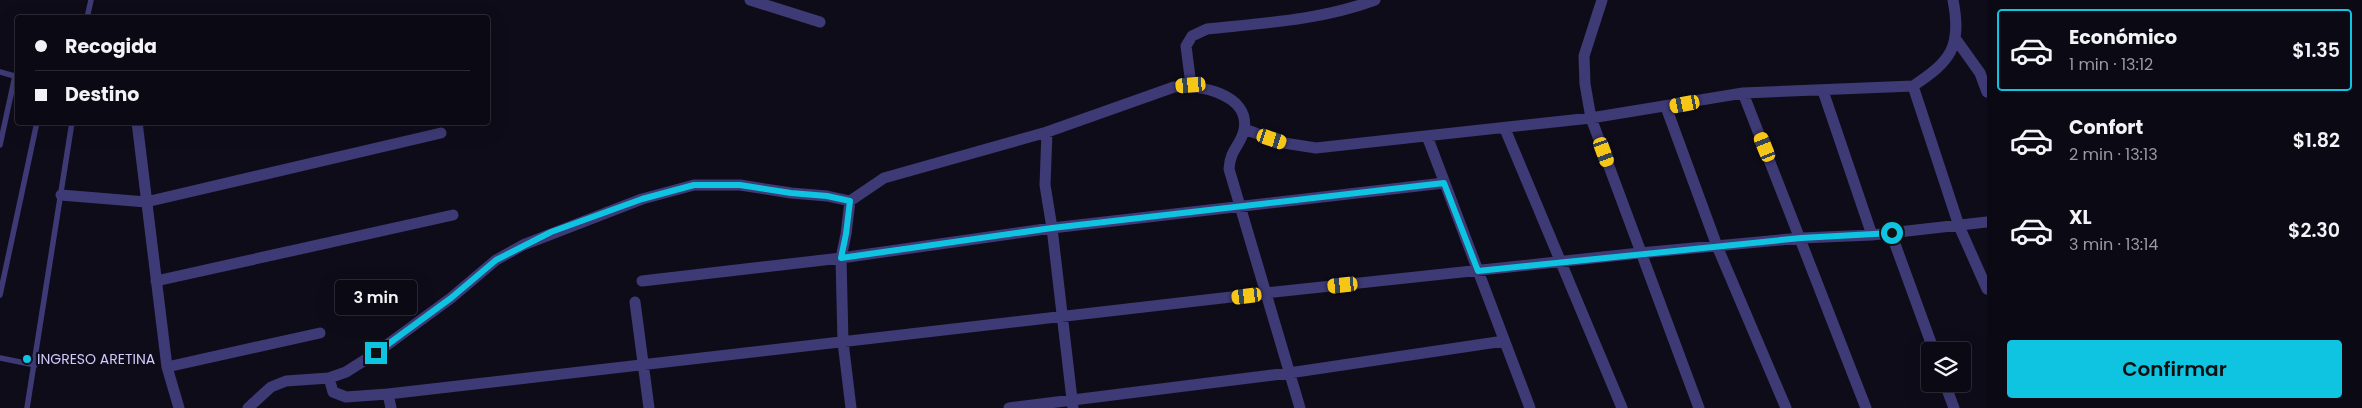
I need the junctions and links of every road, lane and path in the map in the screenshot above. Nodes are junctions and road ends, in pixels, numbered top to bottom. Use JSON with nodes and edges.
{"nodes":[{"id":1,"x":92,"y":0,"type":"edge"},
{"id":2,"x":750,"y":0,"type":"edge"},
{"id":3,"x":1375,"y":0,"type":"edge"},
{"id":4,"x":1602,"y":0,"type":"edge"},
{"id":5,"x":1953,"y":0,"type":"edge"},
{"id":6,"x":88,"y":15,"type":"edge"},
{"id":7,"x":820,"y":22,"type":"dead end"},
{"id":8,"x":1955,"y":38,"type":"junction"},
{"id":9,"x":0,"y":72,"type":"edge"},
{"id":10,"x":15,"y":76,"type":"edge"},
{"id":11,"x":15,"y":80,"type":"edge"},
{"id":12,"x":1191,"y":85,"type":"junction"},
{"id":13,"x":1913,"y":86,"type":"junction"},
{"id":14,"x":1823,"y":91,"type":"junction"},
{"id":15,"x":1987,"y":92,"type":"edge"},
{"id":16,"x":1743,"y":93,"type":"junction"},
{"id":17,"x":1666,"y":107,"type":"junction"},
{"id":18,"x":1591,"y":118,"type":"junction"},
{"id":19,"x":37,"y":125,"type":"edge"},
{"id":20,"x":72,"y":125,"type":"edge"},
{"id":21,"x":137,"y":125,"type":"edge"},
{"id":22,"x":1244,"y":129,"type":"junction"},
{"id":23,"x":1505,"y":129,"type":"junction"},
{"id":24,"x":1047,"y":132,"type":"junction"},
{"id":25,"x":441,"y":133,"type":"dead end"},
{"id":26,"x":1427,"y":136,"type":"junction"},
{"id":27,"x":0,"y":145,"type":"edge"},
{"id":28,"x":1444,"y":183,"type":"junction"},
{"id":29,"x":61,"y":195,"type":"junction"},
{"id":30,"x":850,"y":201,"type":"junction"},
{"id":31,"x":146,"y":202,"type":"junction"},
{"id":32,"x":1241,"y":207,"type":"junction"},
{"id":33,"x":453,"y":215,"type":"dead end"},
{"id":34,"x":1987,"y":222,"type":"edge"},
{"id":35,"x":1959,"y":226,"type":"junction"},
{"id":36,"x":1052,"y":228,"type":"junction"},
{"id":37,"x":1892,"y":233,"type":"junction"},
{"id":38,"x":1872,"y":235,"type":"junction"},
{"id":39,"x":1801,"y":238,"type":"junction"},
{"id":40,"x":1717,"y":246,"type":"junction"},
{"id":41,"x":1640,"y":253,"type":"junction"},
{"id":42,"x":841,"y":258,"type":"junction"},
{"id":43,"x":1559,"y":263,"type":"junction"},
{"id":44,"x":1478,"y":271,"type":"junction"},
{"id":45,"x":156,"y":281,"type":"junction"},
{"id":46,"x":642,"y":281,"type":"dead end"},
{"id":47,"x":1987,"y":289,"type":"edge"},
{"id":48,"x":1266,"y":293,"type":"junction"},
{"id":49,"x":0,"y":295,"type":"edge"},
{"id":50,"x":635,"y":302,"type":"dead end"},
{"id":51,"x":1062,"y":317,"type":"junction"},
{"id":52,"x":320,"y":333,"type":"dead end"},
{"id":53,"x":1504,"y":341,"type":"junction"},
{"id":54,"x":843,"y":342,"type":"junction"},
{"id":55,"x":1931,"y":342,"type":"edge"},
{"id":56,"x":0,"y":358,"type":"edge"},
{"id":57,"x":34,"y":365,"type":"junction"},
{"id":58,"x":643,"y":365,"type":"junction"},
{"id":59,"x":167,"y":367,"type":"junction"},
{"id":60,"x":1289,"y":373,"type":"junction"},
{"id":61,"x":329,"y":378,"type":"junction"},
{"id":62,"x":1948,"y":392,"type":"edge"},
{"id":63,"x":388,"y":394,"type":"junction"},
{"id":64,"x":1073,"y":404,"type":"edge"},
{"id":65,"x":27,"y":408,"type":"edge"},
{"id":66,"x":179,"y":408,"type":"edge"},
{"id":67,"x":248,"y":408,"type":"edge"},
{"id":68,"x":391,"y":408,"type":"edge"},
{"id":69,"x":648,"y":408,"type":"edge"},
{"id":70,"x":851,"y":408,"type":"edge"},
{"id":71,"x":1009,"y":408,"type":"edge"},
{"id":72,"x":1300,"y":408,"type":"edge"},
{"id":73,"x":1530,"y":408,"type":"edge"},
{"id":74,"x":1622,"y":408,"type":"edge"},
{"id":75,"x":1699,"y":408,"type":"edge"},
{"id":76,"x":1786,"y":408,"type":"edge"},
{"id":77,"x":1866,"y":408,"type":"edge"},
{"id":78,"x":1954,"y":408,"type":"edge"}],
"edges":[{"from":1,"to":6,"type":"lane"},
{"from":2,"to":7,"type":"street"},
{"from":3,"to":12,"type":"street"},
{"from":4,"to":18,"type":"street"},
{"from":5,"to":8,"type":"street"},
{"from":8,"to":13,"type":"street"},
{"from":8,"to":15,"type":"street"},
{"from":9,"to":10,"type":"lane"},
{"from":11,"to":27,"type":"lane"},
{"from":12,"to":22,"type":"street"},
{"from":12,"to":24,"type":"street"},
{"from":13,"to":14,"type":"street"},
{"from":13,"to":35,"type":"street"},
{"from":14,"to":16,"type":"street"},
{"from":14,"to":38,"type":"street"},
{"from":16,"to":17,"type":"street"},
{"from":16,"to":39,"type":"street"},
{"from":17,"to":18,"type":"street"},
{"from":17,"to":40,"type":"street"},
{"from":18,"to":23,"type":"street"},
{"from":18,"to":41,"type":"street"},
{"from":19,"to":49,"type":"lane"},
{"from":20,"to":29,"type":"lane"},
{"from":21,"to":31,"type":"street"},
{"from":22,"to":26,"type":"street"},
{"from":22,"to":32,"type":"street"},
{"from":23,"to":26,"type":"street"},
{"from":23,"to":43,"type":"street"},
{"from":24,"to":30,"type":"street"},
{"from":24,"to":36,"type":"street"},
{"from":25,"to":31,"type":"street"},
{"from":26,"to":28,"type":"street"},
{"from":28,"to":32,"type":"street"},
{"from":28,"to":44,"type":"street"},
{"from":29,"to":31,"type":"street"},
{"from":29,"to":57,"type":"lane"},
{"from":30,"to":42,"type":"street"},
{"from":30,"to":61,"type":"street"},
{"from":31,"to":45,"type":"street"},
{"from":32,"to":36,"type":"street"},
{"from":32,"to":48,"type":"street"},
{"from":33,"to":45,"type":"street"},
{"from":34,"to":35,"type":"street"},
{"from":35,"to":37,"type":"street"},
{"from":35,"to":47,"type":"street"},
{"from":36,"to":42,"type":"street"},
{"from":36,"to":51,"type":"street"},
{"from":37,"to":38,"type":"street"},
{"from":37,"to":55,"type":"street"},
{"from":38,"to":39,"type":"street"},
{"from":39,"to":40,"type":"street"},
{"from":39,"to":77,"type":"street"},
{"from":40,"to":41,"type":"street"},
{"from":40,"to":76,"type":"street"},
{"from":41,"to":43,"type":"street"},
{"from":41,"to":75,"type":"street"},
{"from":42,"to":46,"type":"street"},
{"from":42,"to":54,"type":"street"},
{"from":43,"to":44,"type":"street"},
{"from":43,"to":74,"type":"street"},
{"from":44,"to":48,"type":"street"},
{"from":44,"to":53,"type":"street"},
{"from":45,"to":59,"type":"street"},
{"from":48,"to":51,"type":"street"},
{"from":48,"to":60,"type":"street"},
{"from":50,"to":58,"type":"street"},
{"from":51,"to":54,"type":"street"},
{"from":51,"to":64,"type":"street"},
{"from":52,"to":59,"type":"street"},
{"from":53,"to":60,"type":"street"},
{"from":53,"to":73,"type":"street"},
{"from":54,"to":58,"type":"street"},
{"from":54,"to":70,"type":"street"},
{"from":56,"to":57,"type":"lane"},
{"from":57,"to":65,"type":"lane"},
{"from":58,"to":63,"type":"street"},
{"from":58,"to":69,"type":"street"},
{"from":59,"to":66,"type":"street"},
{"from":60,"to":64,"type":"street"},
{"from":60,"to":72,"type":"street"},
{"from":61,"to":63,"type":"street"},
{"from":61,"to":67,"type":"street"},
{"from":62,"to":78,"type":"street"},
{"from":63,"to":68,"type":"street"},
{"from":64,"to":71,"type":"street"}]}
